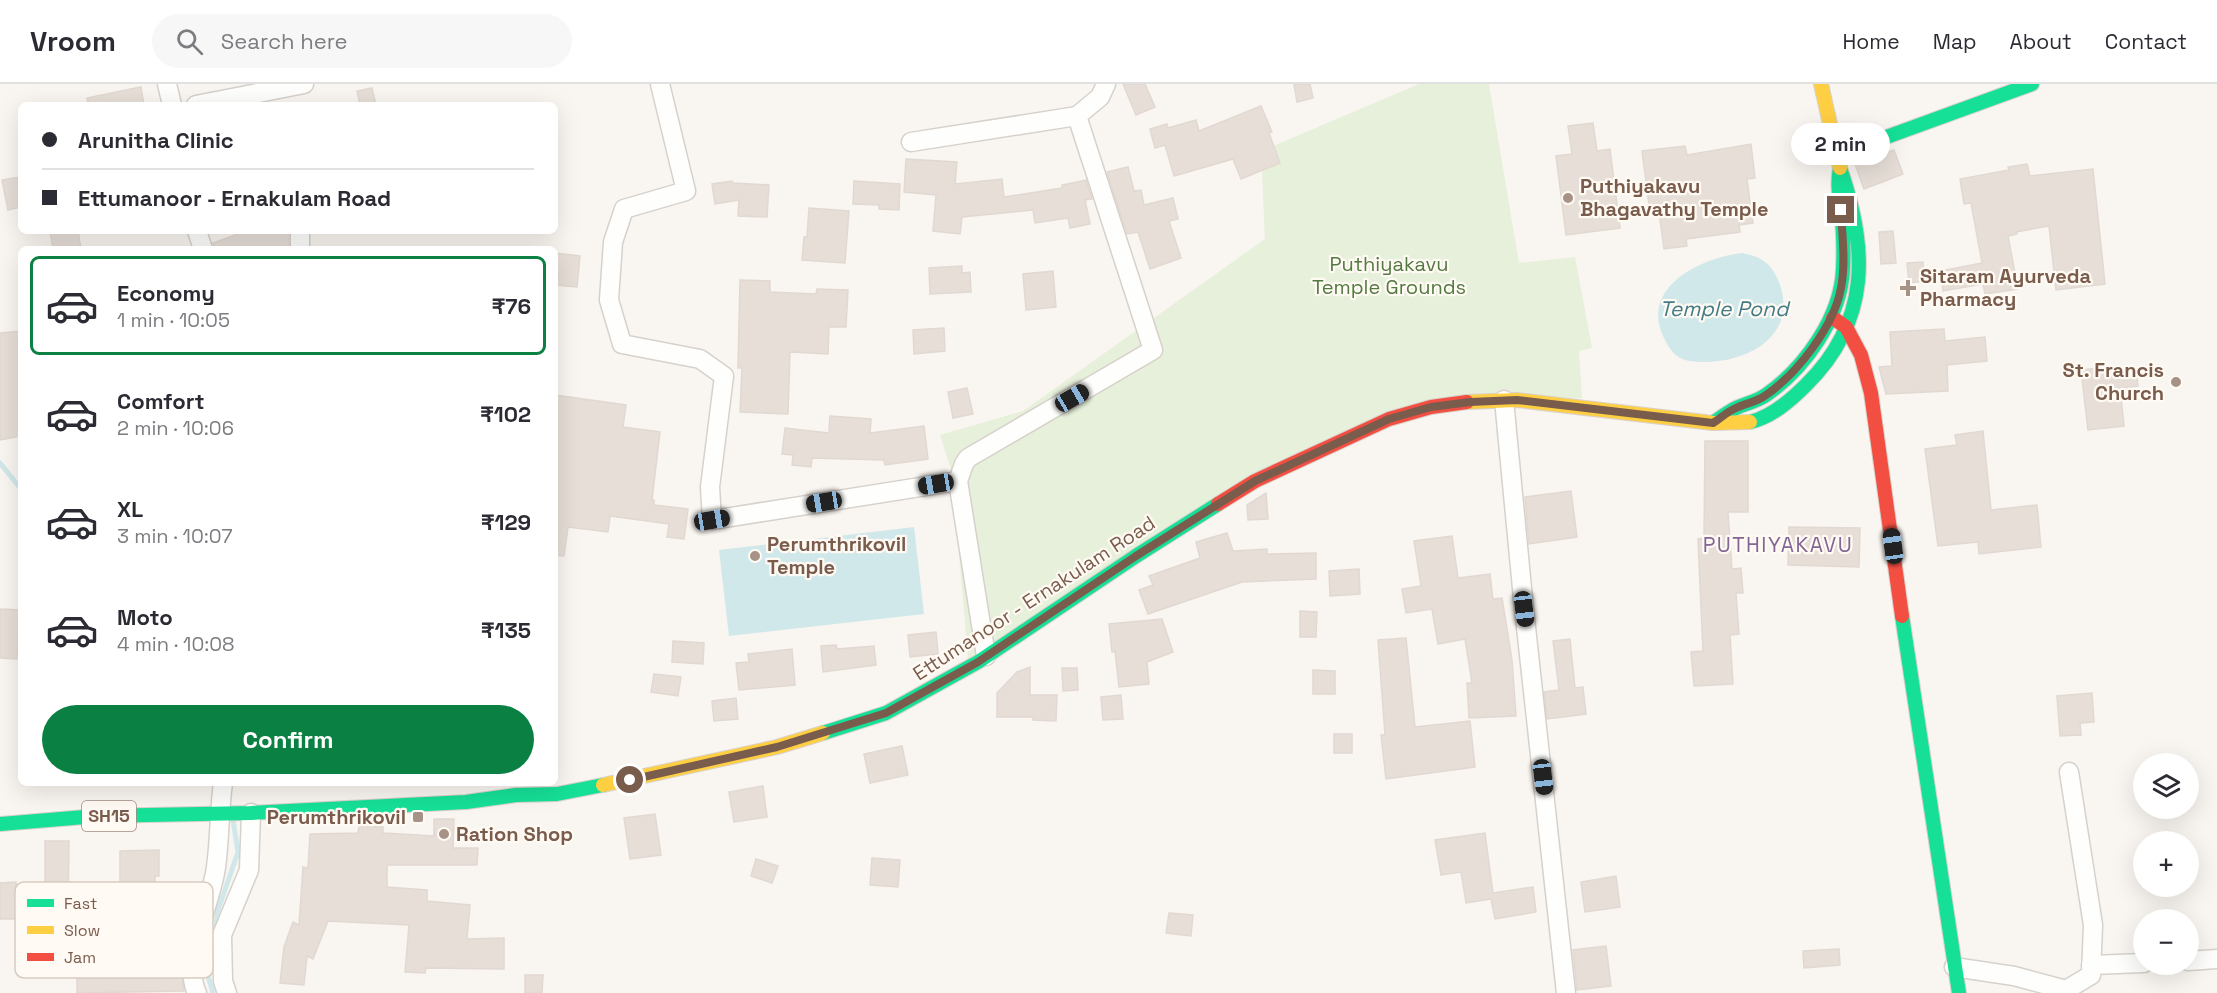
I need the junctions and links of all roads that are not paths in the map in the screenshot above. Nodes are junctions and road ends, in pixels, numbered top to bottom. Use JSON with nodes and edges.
{"nodes":[{"id":1,"x":167,"y":84,"type":"edge"},
{"id":2,"x":304,"y":84,"type":"edge"},
{"id":3,"x":660,"y":84,"type":"edge"},
{"id":4,"x":1106,"y":84,"type":"edge"},
{"id":5,"x":1821,"y":84,"type":"edge"},
{"id":6,"x":2032,"y":84,"type":"edge"},
{"id":7,"x":171,"y":102,"type":"edge"},
{"id":8,"x":211,"y":102,"type":"edge"},
{"id":9,"x":1077,"y":116,"type":"junction"},
{"id":10,"x":911,"y":142,"type":"dead end"},
{"id":11,"x":1838,"y":162,"type":"junction"},
{"id":12,"x":1831,"y":317,"type":"junction"},
{"id":13,"x":1846,"y":327,"type":"junction"},
{"id":14,"x":1504,"y":400,"type":"junction"},
{"id":15,"x":1713,"y":423,"type":"junction"},
{"id":16,"x":958,"y":481,"type":"junction"},
{"id":17,"x":986,"y":656,"type":"junction"},
{"id":18,"x":2069,"y":772,"type":"dead end"},
{"id":19,"x":223,"y":786,"type":"edge"},
{"id":20,"x":219,"y":813,"type":"junction"},
{"id":21,"x":251,"y":813,"type":"junction"},
{"id":22,"x":0,"y":824,"type":"edge"},
{"id":23,"x":212,"y":882,"type":"edge"},
{"id":24,"x":2217,"y":959,"type":"edge"},
{"id":25,"x":2199,"y":960,"type":"edge"},
{"id":26,"x":2133,"y":963,"type":"edge"},
{"id":27,"x":2091,"y":965,"type":"junction"},
{"id":28,"x":1954,"y":967,"type":"junction"},
{"id":29,"x":193,"y":978,"type":"edge"},
{"id":30,"x":197,"y":993,"type":"edge"},
{"id":31,"x":227,"y":993,"type":"edge"},
{"id":32,"x":1566,"y":993,"type":"edge"},
{"id":33,"x":1959,"y":993,"type":"edge"}],
"edges":[{"from":1,"to":7,"type":"street"},
{"from":2,"to":8,"type":"street"},
{"from":3,"to":16,"type":"street"},
{"from":4,"to":9,"type":"street"},
{"from":5,"to":11,"type":"main road","name":"Ettumanoor - Ernakulam Road","number":"SH15"},
{"from":6,"to":11,"type":"main road"},
{"from":9,"to":10,"type":"street"},
{"from":9,"to":16,"type":"street"},
{"from":11,"to":12,"type":"main road","name":"Ettumanoor - Ernakulam Road","number":"SH15"},
{"from":11,"to":13,"type":"main road","name":"Ettumanoor - Ernakulam Road","number":"SH15"},
{"from":12,"to":13,"type":"main road"},
{"from":12,"to":15,"type":"main road","name":"Ettumanoor - Ernakulam Road","number":"SH15"},
{"from":13,"to":15,"type":"main road","name":"Ettumanoor - Ernakulam Road","number":"SH15"},
{"from":13,"to":28,"type":"main road"},
{"from":14,"to":15,"type":"main road","name":"Ettumanoor - Ernakulam Road","number":"SH15"},
{"from":14,"to":17,"type":"main road","name":"Ettumanoor - Ernakulam Road","number":"SH15"},
{"from":14,"to":32,"type":"street"},
{"from":16,"to":17,"type":"street"},
{"from":17,"to":21,"type":"main road","name":"Ettumanoor - Ernakulam Road","number":"SH15"},
{"from":18,"to":27,"type":"street"},
{"from":19,"to":20,"type":"street"},
{"from":20,"to":21,"type":"main road","name":"Ettumanoor - Ernakulam Road","number":"SH15"},
{"from":20,"to":22,"type":"main road","name":"Ettumanoor - Ernakulam Road","number":"SH15"},
{"from":20,"to":23,"type":"street"},
{"from":21,"to":31,"type":"street"},
{"from":24,"to":25,"type":"street"},
{"from":26,"to":27,"type":"street"},
{"from":27,"to":28,"type":"street"},
{"from":28,"to":33,"type":"main road"},
{"from":29,"to":30,"type":"street"}]}
